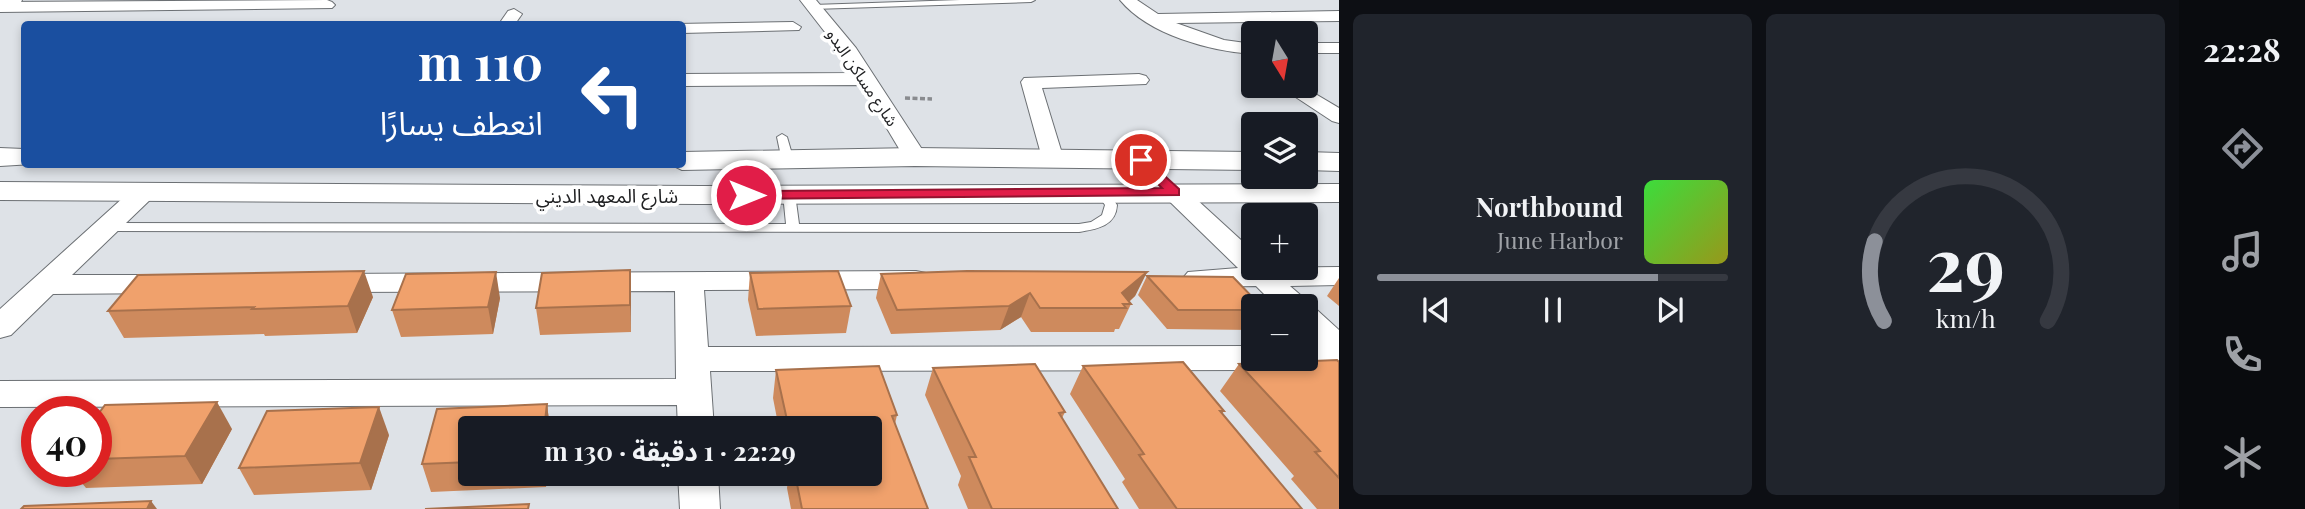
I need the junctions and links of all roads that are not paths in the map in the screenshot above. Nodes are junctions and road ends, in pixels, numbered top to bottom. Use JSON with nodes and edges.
{"nodes":[{"id":1,"x":13,"y":0,"type":"edge"},
{"id":2,"x":1031,"y":0,"type":"edge"},
{"id":3,"x":1128,"y":0,"type":"edge"},
{"id":4,"x":1194,"y":0,"type":"edge"},
{"id":5,"x":1267,"y":0,"type":"edge"},
{"id":6,"x":1011,"y":1,"type":"edge"},
{"id":7,"x":138,"y":3,"type":"edge"},
{"id":8,"x":224,"y":3,"type":"edge"},
{"id":9,"x":330,"y":3,"type":"edge"},
{"id":10,"x":811,"y":3,"type":"edge"},
{"id":11,"x":0,"y":7,"type":"edge"},
{"id":12,"x":1306,"y":16,"type":"junction"},
{"id":13,"x":1339,"y":16,"type":"edge"},
{"id":14,"x":1229,"y":18,"type":"junction"},
{"id":15,"x":1158,"y":19,"type":"junction"},
{"id":16,"x":314,"y":21,"type":"edge"},
{"id":17,"x":1241,"y":24,"type":"edge"},
{"id":18,"x":793,"y":27,"type":"dead end"},
{"id":19,"x":686,"y":28,"type":"edge"},
{"id":20,"x":1339,"y":33,"type":"edge"},
{"id":21,"x":1229,"y":47,"type":"junction"},
{"id":22,"x":1241,"y":48,"type":"edge"},
{"id":23,"x":1318,"y":48,"type":"edge"},
{"id":24,"x":1339,"y":48,"type":"edge"},
{"id":25,"x":1241,"y":55,"type":"edge"},
{"id":26,"x":867,"y":79,"type":"junction"},
{"id":27,"x":686,"y":80,"type":"edge"},
{"id":28,"x":1139,"y":80,"type":"dead end"},
{"id":29,"x":1308,"y":98,"type":"edge"},
{"id":30,"x":1339,"y":117,"type":"edge"},
{"id":31,"x":0,"y":157,"type":"edge"},
{"id":32,"x":915,"y":157,"type":"junction"},
{"id":33,"x":21,"y":158,"type":"edge"},
{"id":34,"x":1052,"y":160,"type":"junction"},
{"id":35,"x":1141,"y":160,"type":"junction"},
{"id":36,"x":691,"y":161,"type":"edge"},
{"id":37,"x":1241,"y":161,"type":"edge"},
{"id":38,"x":1318,"y":161,"type":"edge"},
{"id":39,"x":1339,"y":162,"type":"edge"},
{"id":40,"x":0,"y":191,"type":"edge"},
{"id":41,"x":144,"y":192,"type":"junction"},
{"id":42,"x":1102,"y":192,"type":"junction"},
{"id":43,"x":1174,"y":192,"type":"junction"},
{"id":44,"x":1339,"y":193,"type":"edge"},
{"id":45,"x":789,"y":194,"type":"junction"},
{"id":46,"x":702,"y":195,"type":"junction"},
{"id":47,"x":793,"y":226,"type":"junction"},
{"id":48,"x":107,"y":227,"type":"junction"},
{"id":49,"x":1241,"y":256,"type":"edge"},
{"id":50,"x":1241,"y":272,"type":"edge"},
{"id":51,"x":1318,"y":275,"type":"edge"},
{"id":52,"x":1339,"y":276,"type":"edge"},
{"id":53,"x":1168,"y":278,"type":"edge"},
{"id":54,"x":949,"y":280,"type":"edge"},
{"id":55,"x":1267,"y":280,"type":"edge"},
{"id":56,"x":689,"y":281,"type":"junction"},
{"id":57,"x":297,"y":283,"type":"edge"},
{"id":58,"x":199,"y":284,"type":"edge"},
{"id":59,"x":45,"y":285,"type":"junction"},
{"id":60,"x":1281,"y":294,"type":"edge"},
{"id":61,"x":0,"y":327,"type":"edge"},
{"id":62,"x":1318,"y":329,"type":"edge"},
{"id":63,"x":1339,"y":349,"type":"edge"},
{"id":64,"x":1339,"y":357,"type":"edge"},
{"id":65,"x":1241,"y":358,"type":"edge"},
{"id":66,"x":1318,"y":358,"type":"edge"},
{"id":67,"x":694,"y":376,"type":"junction"},
{"id":68,"x":0,"y":394,"type":"edge"},
{"id":69,"x":696,"y":416,"type":"edge"},
{"id":70,"x":699,"y":486,"type":"edge"},
{"id":71,"x":700,"y":509,"type":"edge"}],
"edges":[{"from":1,"to":11,"type":"street"},
{"from":2,"to":6,"type":"lane"},
{"from":3,"to":15,"type":"street"},
{"from":4,"to":14,"type":"street"},
{"from":5,"to":12,"type":"street"},
{"from":6,"to":10,"type":"lane"},
{"from":7,"to":8,"type":"street"},
{"from":7,"to":11,"type":"street"},
{"from":8,"to":9,"type":"street"},
{"from":9,"to":16,"type":"street"},
{"from":10,"to":26,"type":"street","name":"شارع مساكن البدو"},
{"from":12,"to":13,"type":"street"},
{"from":12,"to":14,"type":"street"},
{"from":12,"to":20,"type":"street"},
{"from":14,"to":15,"type":"street"},
{"from":14,"to":17,"type":"street"},
{"from":15,"to":21,"type":"street"},
{"from":18,"to":19,"type":"street"},
{"from":21,"to":22,"type":"street"},
{"from":21,"to":25,"type":"street"},
{"from":23,"to":24,"type":"street"},
{"from":26,"to":27,"type":"street"},
{"from":26,"to":32,"type":"street","name":"شارع مساكن البدو"},
{"from":28,"to":34,"type":"street"},
{"from":29,"to":30,"type":"street"},
{"from":31,"to":33,"type":"street"},
{"from":32,"to":34,"type":"street"},
{"from":32,"to":36,"type":"street"},
{"from":34,"to":35,"type":"street"},
{"from":35,"to":37,"type":"street"},
{"from":35,"to":43,"type":"street"},
{"from":36,"to":46,"type":"street"},
{"from":38,"to":39,"type":"street"},
{"from":40,"to":41,"type":"street","name":"شارع المعهد الديني"},
{"from":41,"to":46,"type":"street","name":"شارع المعهد الديني"},
{"from":41,"to":48,"type":"street"},
{"from":42,"to":43,"type":"street","name":"شارع المعهد الديني"},
{"from":42,"to":45,"type":"street","name":"شارع المعهد الديني"},
{"from":42,"to":47,"type":"lane"},
{"from":43,"to":44,"type":"street","name":"شارع المعهد الديني"},
{"from":43,"to":49,"type":"street"},
{"from":45,"to":46,"type":"street","name":"شارع المعهد الديني"},
{"from":45,"to":47,"type":"lane"},
{"from":47,"to":48,"type":"lane"},
{"from":48,"to":59,"type":"street"},
{"from":50,"to":53,"type":"street"},
{"from":51,"to":52,"type":"street"},
{"from":54,"to":56,"type":"street"},
{"from":55,"to":60,"type":"street"},
{"from":56,"to":57,"type":"street"},
{"from":56,"to":67,"type":"street"},
{"from":58,"to":59,"type":"street"},
{"from":59,"to":61,"type":"street"},
{"from":62,"to":63,"type":"street"},
{"from":64,"to":66,"type":"street"},
{"from":65,"to":67,"type":"street"},
{"from":67,"to":68,"type":"street"},
{"from":67,"to":69,"type":"street"},
{"from":70,"to":71,"type":"street"}]}
